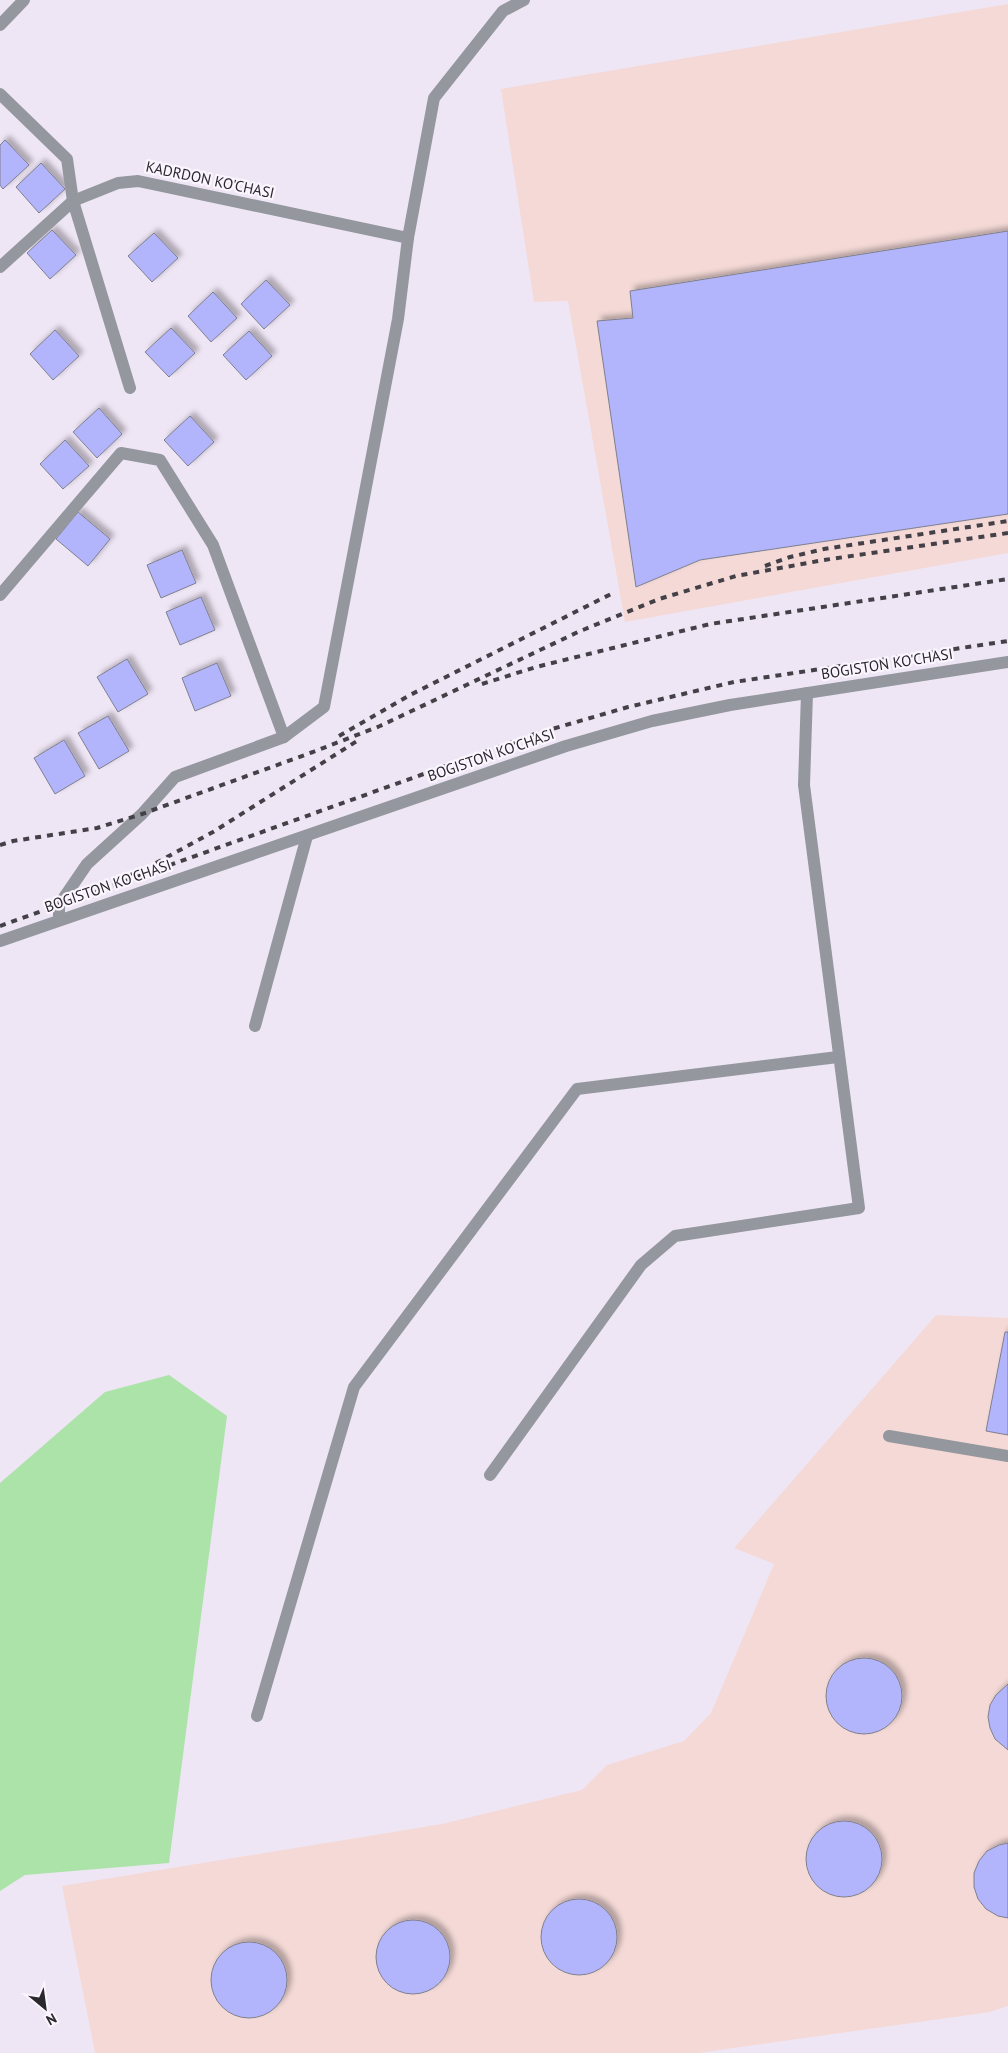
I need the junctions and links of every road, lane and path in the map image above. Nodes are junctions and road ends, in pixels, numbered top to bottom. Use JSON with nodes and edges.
{"nodes":[{"id":1,"x":24,"y":0,"type":"edge"},
{"id":2,"x":524,"y":0,"type":"edge"},
{"id":3,"x":0,"y":25,"type":"edge"},
{"id":4,"x":0,"y":94,"type":"edge"},
{"id":5,"x":73,"y":201,"type":"junction"},
{"id":6,"x":408,"y":238,"type":"junction"},
{"id":7,"x":0,"y":267,"type":"edge"},
{"id":8,"x":130,"y":388,"type":"dead end"},
{"id":9,"x":0,"y":595,"type":"edge"},
{"id":10,"x":1008,"y":662,"type":"edge"},
{"id":11,"x":807,"y":693,"type":"junction"},
{"id":12,"x":284,"y":737,"type":"junction"},
{"id":13,"x":307,"y":836,"type":"junction"},
{"id":14,"x":59,"y":920,"type":"junction"},
{"id":15,"x":0,"y":941,"type":"edge"},
{"id":16,"x":255,"y":1026,"type":"dead end"},
{"id":17,"x":838,"y":1057,"type":"junction"},
{"id":18,"x":889,"y":1436,"type":"dead end"},
{"id":19,"x":1008,"y":1456,"type":"edge"},
{"id":20,"x":490,"y":1475,"type":"dead end"},
{"id":21,"x":257,"y":1716,"type":"dead end"}],
"edges":[{"from":1,"to":3,"type":"street"},
{"from":2,"to":6,"type":"street"},
{"from":4,"to":5,"type":"street"},
{"from":5,"to":6,"type":"street","name":"KADRDON KO'CHASI"},
{"from":5,"to":7,"type":"street","name":"KADRDON KO'CHASI"},
{"from":5,"to":8,"type":"street"},
{"from":6,"to":12,"type":"street"},
{"from":9,"to":12,"type":"street"},
{"from":10,"to":11,"type":"street","name":"BOGISTON KO'CHASI"},
{"from":11,"to":13,"type":"street","name":"BOGISTON KO'CHASI"},
{"from":11,"to":17,"type":"street"},
{"from":12,"to":14,"type":"street"},
{"from":13,"to":14,"type":"street","name":"BOGISTON KO'CHASI"},
{"from":13,"to":16,"type":"street"},
{"from":14,"to":15,"type":"street","name":"BOGISTON KO'CHASI"},
{"from":17,"to":20,"type":"street"},
{"from":17,"to":21,"type":"street"},
{"from":18,"to":19,"type":"street"}]}
